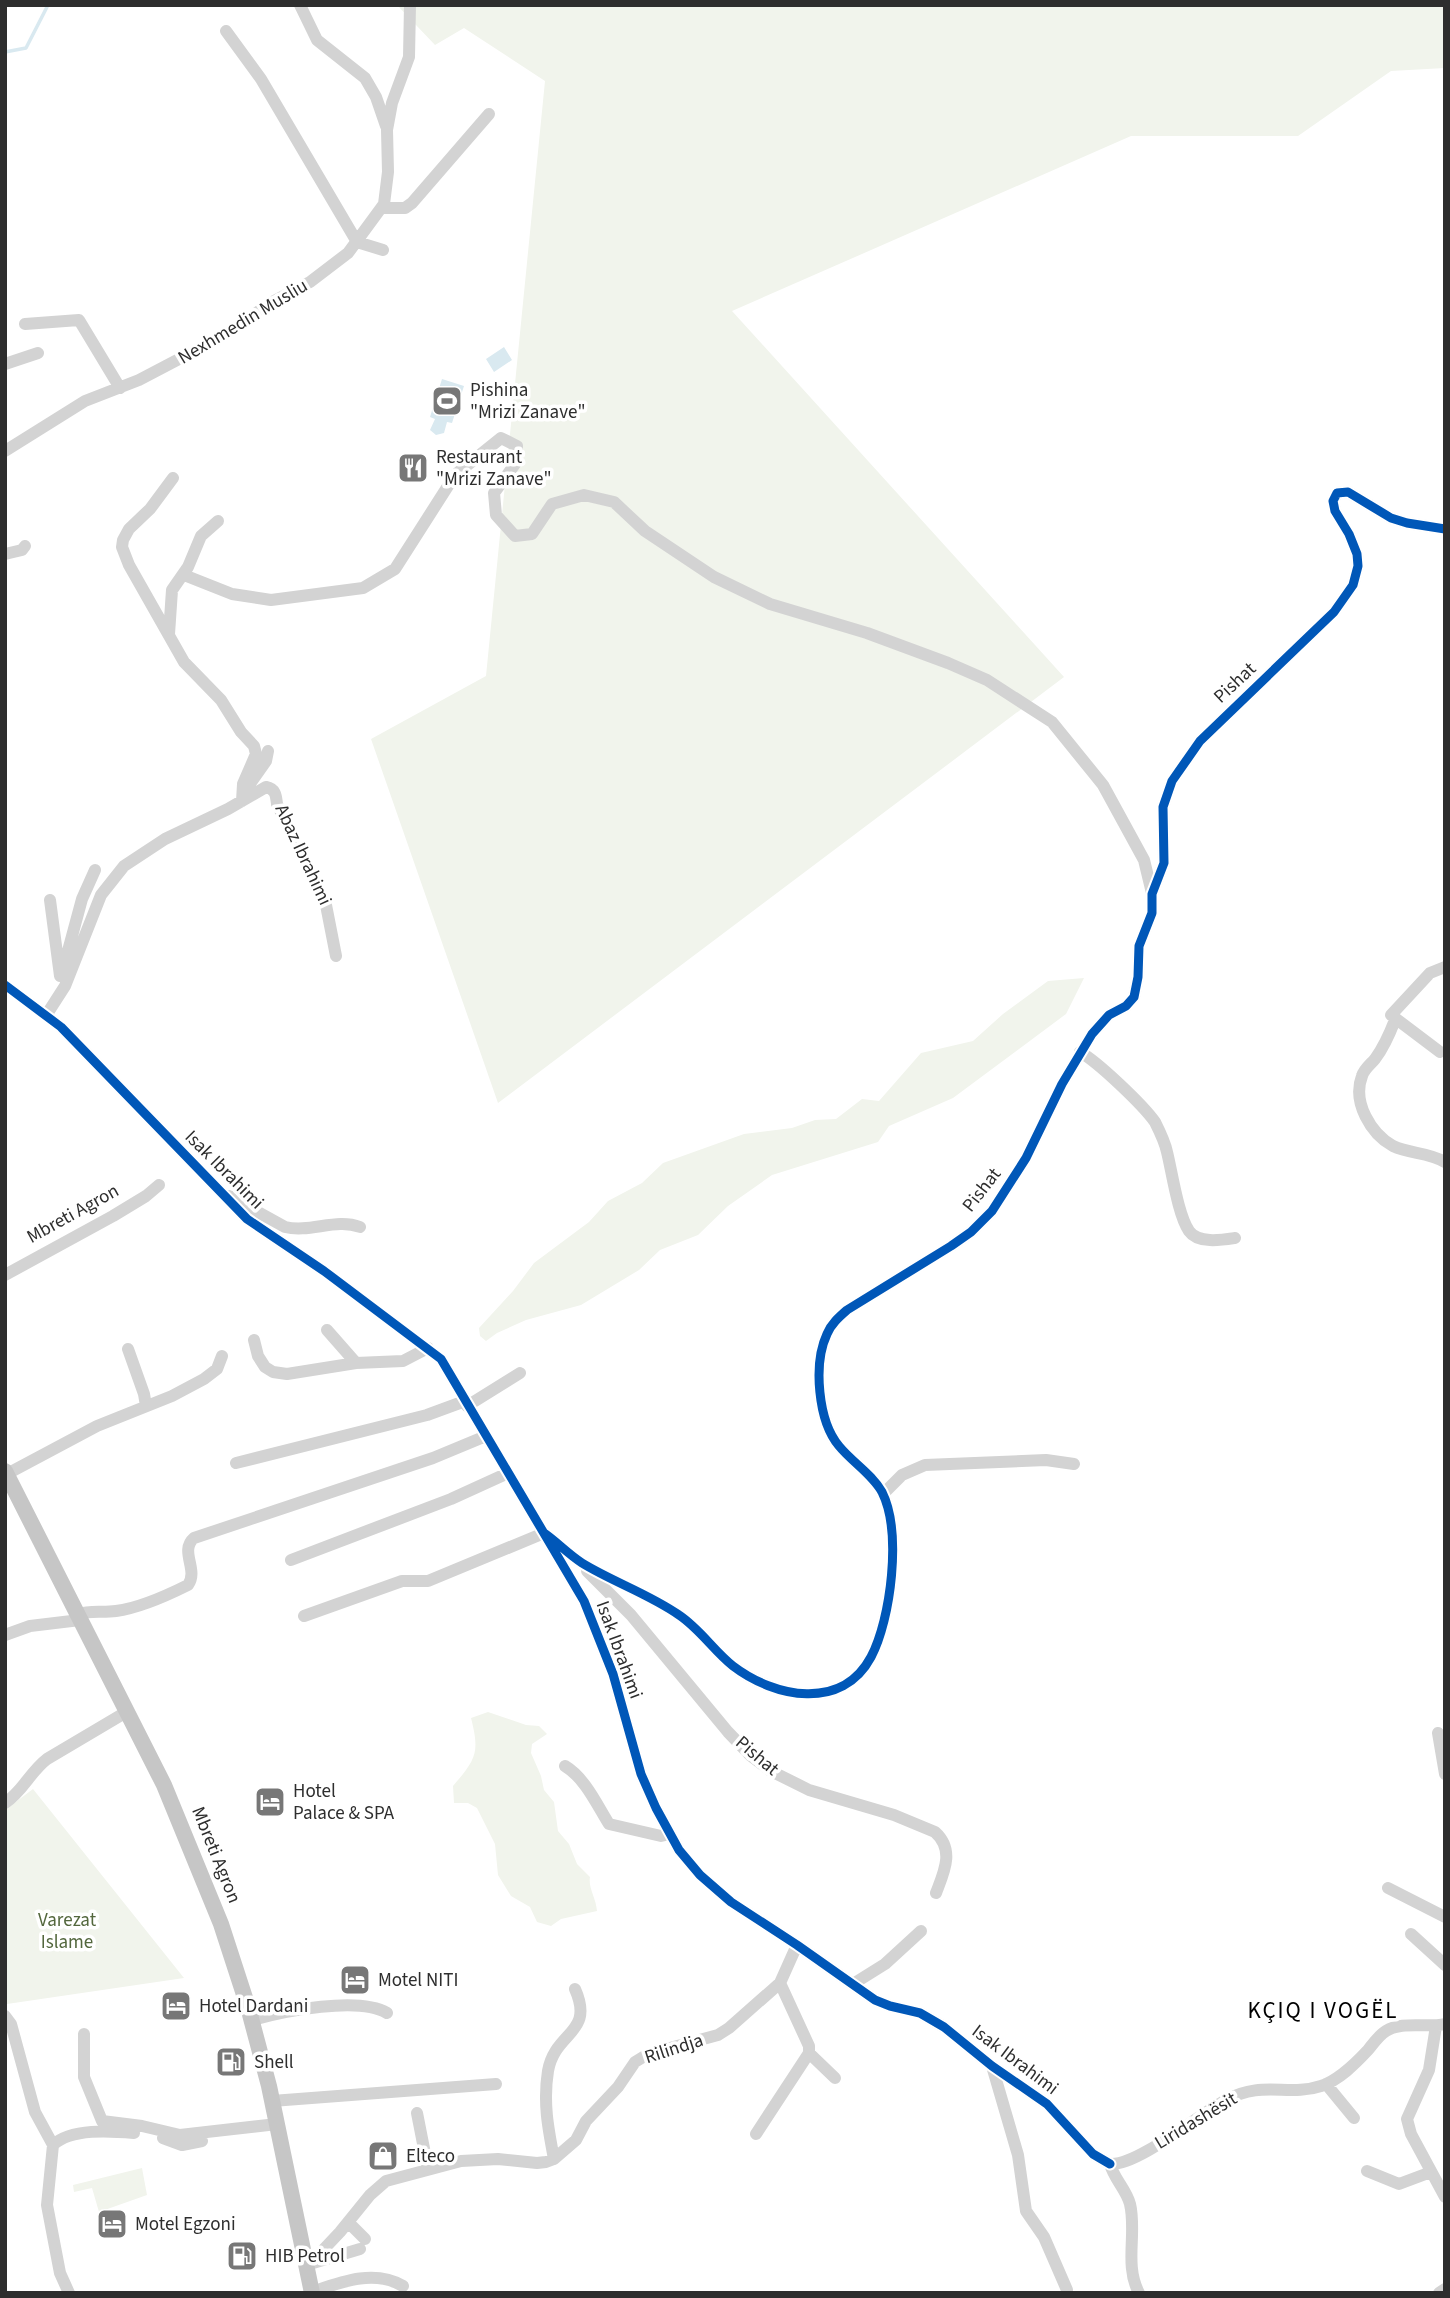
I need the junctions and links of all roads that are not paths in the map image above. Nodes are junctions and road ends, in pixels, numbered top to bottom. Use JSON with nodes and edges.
{"nodes":[{"id":1,"x":300,"y":5,"type":"edge"},
{"id":2,"x":410,"y":5,"type":"edge"},
{"id":3,"x":226,"y":31,"type":"dead end"},
{"id":4,"x":489,"y":114,"type":"dead end"},
{"id":5,"x":387,"y":130,"type":"junction"},
{"id":6,"x":382,"y":208,"type":"junction"},
{"id":7,"x":357,"y":242,"type":"junction"},
{"id":8,"x":383,"y":250,"type":"dead end"},
{"id":9,"x":25,"y":324,"type":"dead end"},
{"id":10,"x":38,"y":353,"type":"dead end"},
{"id":11,"x":5,"y":364,"type":"edge"},
{"id":12,"x":120,"y":388,"type":"junction"},
{"id":13,"x":5,"y":451,"type":"edge"},
{"id":14,"x":173,"y":478,"type":"dead end"},
{"id":15,"x":218,"y":521,"type":"dead end"},
{"id":16,"x":1445,"y":529,"type":"edge"},
{"id":17,"x":25,"y":546,"type":"dead end"},
{"id":18,"x":5,"y":554,"type":"edge"},
{"id":19,"x":184,"y":575,"type":"junction"},
{"id":20,"x":169,"y":638,"type":"junction"},
{"id":21,"x":268,"y":751,"type":"dead end"},
{"id":22,"x":242,"y":801,"type":"junction"},
{"id":23,"x":95,"y":870,"type":"dead end"},
{"id":24,"x":1152,"y":894,"type":"junction"},
{"id":25,"x":50,"y":900,"type":"dead end"},
{"id":26,"x":336,"y":957,"type":"dead end"},
{"id":27,"x":1445,"y":967,"type":"edge"},
{"id":28,"x":60,"y":977,"type":"junction"},
{"id":29,"x":5,"y":985,"type":"edge"},
{"id":30,"x":60,"y":993,"type":"junction"},
{"id":31,"x":47,"y":1014,"type":"junction"},
{"id":32,"x":1395,"y":1020,"type":"junction"},
{"id":33,"x":1080,"y":1052,"type":"junction"},
{"id":34,"x":1440,"y":1052,"type":"dead end"},
{"id":35,"x":1445,"y":1162,"type":"edge"},
{"id":36,"x":159,"y":1185,"type":"dead end"},
{"id":37,"x":214,"y":1187,"type":"junction"},
{"id":38,"x":360,"y":1227,"type":"dead end"},
{"id":39,"x":1235,"y":1238,"type":"dead end"},
{"id":40,"x":5,"y":1275,"type":"edge"},
{"id":41,"x":327,"y":1331,"type":"dead end"},
{"id":42,"x":254,"y":1340,"type":"dead end"},
{"id":43,"x":428,"y":1348,"type":"junction"},
{"id":44,"x":128,"y":1349,"type":"dead end"},
{"id":45,"x":222,"y":1356,"type":"dead end"},
{"id":46,"x":356,"y":1363,"type":"junction"},
{"id":47,"x":520,"y":1373,"type":"dead end"},
{"id":48,"x":466,"y":1404,"type":"junction"},
{"id":49,"x":146,"y":1406,"type":"junction"},
{"id":50,"x":486,"y":1436,"type":"junction"},
{"id":51,"x":236,"y":1463,"type":"dead end"},
{"id":52,"x":1074,"y":1464,"type":"dead end"},
{"id":53,"x":508,"y":1473,"type":"junction"},
{"id":54,"x":6,"y":1474,"type":"edge"},
{"id":55,"x":10,"y":1494,"type":"edge"},
{"id":56,"x":883,"y":1494,"type":"junction"},
{"id":57,"x":544,"y":1534,"type":"junction"},
{"id":58,"x":291,"y":1560,"type":"dead end"},
{"id":59,"x":580,"y":1562,"type":"junction"},
{"id":60,"x":304,"y":1615,"type":"dead end"},
{"id":61,"x":79,"y":1617,"type":"junction"},
{"id":62,"x":5,"y":1635,"type":"edge"},
{"id":63,"x":128,"y":1711,"type":"junction"},
{"id":64,"x":1438,"y":1732,"type":"dead end"},
{"id":65,"x":565,"y":1766,"type":"dead end"},
{"id":66,"x":1445,"y":1774,"type":"edge"},
{"id":67,"x":5,"y":1803,"type":"edge"},
{"id":68,"x":670,"y":1834,"type":"junction"},
{"id":69,"x":1388,"y":1888,"type":"dead end"},
{"id":70,"x":936,"y":1893,"type":"dead end"},
{"id":71,"x":1445,"y":1917,"type":"edge"},
{"id":72,"x":921,"y":1931,"type":"dead end"},
{"id":73,"x":1411,"y":1934,"type":"dead end"},
{"id":74,"x":797,"y":1945,"type":"junction"},
{"id":75,"x":1445,"y":1965,"type":"edge"},
{"id":76,"x":780,"y":1983,"type":"junction"},
{"id":77,"x":853,"y":1984,"type":"junction"},
{"id":78,"x":575,"y":1989,"type":"dead end"},
{"id":79,"x":387,"y":2013,"type":"dead end"},
{"id":80,"x":5,"y":2016,"type":"edge"},
{"id":81,"x":252,"y":2020,"type":"junction"},
{"id":82,"x":1440,"y":2025,"type":"edge"},
{"id":83,"x":83,"y":2034,"type":"dead end"},
{"id":84,"x":809,"y":2053,"type":"junction"},
{"id":85,"x":992,"y":2066,"type":"junction"},
{"id":86,"x":835,"y":2078,"type":"dead end"},
{"id":87,"x":496,"y":2084,"type":"dead end"},
{"id":88,"x":1326,"y":2084,"type":"junction"},
{"id":89,"x":272,"y":2101,"type":"junction"},
{"id":90,"x":417,"y":2113,"type":"dead end"},
{"id":91,"x":1354,"y":2118,"type":"dead end"},
{"id":92,"x":278,"y":2129,"type":"junction"},
{"id":93,"x":756,"y":2134,"type":"dead end"},
{"id":94,"x":53,"y":2145,"type":"junction"},
{"id":95,"x":554,"y":2158,"type":"junction"},
{"id":96,"x":1110,"y":2164,"type":"junction"},
{"id":97,"x":428,"y":2169,"type":"junction"},
{"id":98,"x":1367,"y":2171,"type":"dead end"},
{"id":99,"x":1431,"y":2172,"type":"junction"},
{"id":100,"x":1445,"y":2197,"type":"edge"},
{"id":101,"x":348,"y":2222,"type":"junction"},
{"id":102,"x":309,"y":2265,"type":"junction"},
{"id":103,"x":402,"y":2286,"type":"dead end"},
{"id":104,"x":1445,"y":2289,"type":"edge"},
{"id":105,"x":1067,"y":2290,"type":"dead end"},
{"id":106,"x":69,"y":2293,"type":"edge"},
{"id":107,"x":312,"y":2293,"type":"edge"},
{"id":108,"x":1139,"y":2293,"type":"edge"},
{"id":109,"x":1439,"y":2293,"type":"edge"}],
"edges":[{"from":1,"to":5,"type":"street"},
{"from":2,"to":5,"type":"street"},
{"from":3,"to":7,"type":"street"},
{"from":4,"to":6,"type":"street"},
{"from":5,"to":6,"type":"street","name":"Nexhmedin Musliu"},
{"from":6,"to":7,"type":"street","name":"Nexhmedin Musliu"},
{"from":7,"to":8,"type":"street"},
{"from":7,"to":12,"type":"street","name":"Nexhmedin Musliu"},
{"from":9,"to":12,"type":"street"},
{"from":10,"to":11,"type":"street"},
{"from":12,"to":13,"type":"street","name":"Nexhmedin Musliu"},
{"from":14,"to":20,"type":"street"},
{"from":15,"to":19,"type":"street"},
{"from":16,"to":24,"type":"street","name":"Pishat"},
{"from":17,"to":18,"type":"street"},
{"from":19,"to":20,"type":"street"},
{"from":19,"to":24,"type":"street"},
{"from":20,"to":22,"type":"street"},
{"from":21,"to":22,"type":"street"},
{"from":22,"to":26,"type":"street","name":"Abaz Ibrahimi"},
{"from":22,"to":30,"type":"street","name":"Abaz Ibrahimi"},
{"from":23,"to":28,"type":"street"},
{"from":24,"to":33,"type":"street","name":"Pishat"},
{"from":25,"to":28,"type":"street"},
{"from":27,"to":32,"type":"street"},
{"from":28,"to":30,"type":"street"},
{"from":29,"to":31,"type":"street","name":"Isak Ibrahimi"},
{"from":30,"to":31,"type":"street","name":"Abaz Ibrahimi"},
{"from":31,"to":37,"type":"street","name":"Isak Ibrahimi"},
{"from":32,"to":34,"type":"street"},
{"from":32,"to":35,"type":"street"},
{"from":33,"to":39,"type":"street"},
{"from":33,"to":56,"type":"street","name":"Pishat"},
{"from":36,"to":40,"type":"street","name":"Mbreti Agron"},
{"from":37,"to":38,"type":"street","name":"Isak Ibrahimi"},
{"from":37,"to":43,"type":"street","name":"Isak Ibrahimi"},
{"from":41,"to":46,"type":"street"},
{"from":42,"to":46,"type":"street"},
{"from":43,"to":46,"type":"street"},
{"from":43,"to":48,"type":"street","name":"Isak Ibrahimi"},
{"from":44,"to":49,"type":"street"},
{"from":45,"to":49,"type":"street","name":"Mbreti Agron"},
{"from":47,"to":48,"type":"street"},
{"from":48,"to":50,"type":"street","name":"Isak Ibrahimi"},
{"from":48,"to":51,"type":"street"},
{"from":49,"to":54,"type":"street","name":"Mbreti Agron"},
{"from":50,"to":53,"type":"street","name":"Isak Ibrahimi"},
{"from":50,"to":61,"type":"street"},
{"from":52,"to":56,"type":"street"},
{"from":53,"to":57,"type":"street","name":"Isak Ibrahimi"},
{"from":53,"to":58,"type":"street"},
{"from":54,"to":55,"type":"main road","name":"Mbreti Agron"},
{"from":55,"to":61,"type":"main road","name":"Mbreti Agron"},
{"from":56,"to":59,"type":"street","name":"Pishat"},
{"from":57,"to":59,"type":"street","name":"Pishat"},
{"from":57,"to":60,"type":"street"},
{"from":57,"to":68,"type":"street","name":"Isak Ibrahimi"},
{"from":59,"to":70,"type":"street","name":"Pishat"},
{"from":61,"to":62,"type":"street"},
{"from":61,"to":63,"type":"main road","name":"Mbreti Agron"},
{"from":63,"to":67,"type":"street"},
{"from":63,"to":81,"type":"main road","name":"Mbreti Agron"},
{"from":64,"to":66,"type":"street"},
{"from":65,"to":68,"type":"street"},
{"from":68,"to":74,"type":"street","name":"Isak Ibrahimi"},
{"from":69,"to":71,"type":"street"},
{"from":72,"to":77,"type":"street"},
{"from":73,"to":75,"type":"street"},
{"from":74,"to":76,"type":"street","name":"Rilindja"},
{"from":74,"to":77,"type":"street","name":"Isak Ibrahimi"},
{"from":76,"to":84,"type":"street"},
{"from":76,"to":95,"type":"street","name":"Rilindja"},
{"from":77,"to":85,"type":"street","name":"Isak Ibrahimi"},
{"from":78,"to":95,"type":"street"},
{"from":79,"to":81,"type":"street"},
{"from":80,"to":94,"type":"street"},
{"from":81,"to":89,"type":"main road","name":"Mbreti Agron"},
{"from":82,"to":88,"type":"street","name":"Liridashësit"},
{"from":82,"to":99,"type":"street"},
{"from":83,"to":92,"type":"street"},
{"from":84,"to":86,"type":"street"},
{"from":84,"to":93,"type":"street"},
{"from":85,"to":96,"type":"street","name":"Isak Ibrahimi"},
{"from":85,"to":105,"type":"street","name":"Isak Ibrahimi"},
{"from":87,"to":89,"type":"street"},
{"from":88,"to":91,"type":"street"},
{"from":88,"to":96,"type":"street","name":"Liridashësit"},
{"from":89,"to":92,"type":"main road","name":"Mbreti Agron"},
{"from":90,"to":97,"type":"street"},
{"from":92,"to":94,"type":"street"},
{"from":92,"to":102,"type":"main road","name":"Mbreti Agron"},
{"from":94,"to":106,"type":"street"},
{"from":95,"to":97,"type":"street"},
{"from":96,"to":108,"type":"street"},
{"from":97,"to":101,"type":"street"},
{"from":98,"to":99,"type":"street"},
{"from":99,"to":100,"type":"street"},
{"from":101,"to":102,"type":"street"},
{"from":101,"to":102,"type":"street"},
{"from":102,"to":107,"type":"main road","name":"Mbreti Agron"},
{"from":103,"to":107,"type":"street","name":"Mbreti Agron"},
{"from":104,"to":109,"type":"street"}]}
